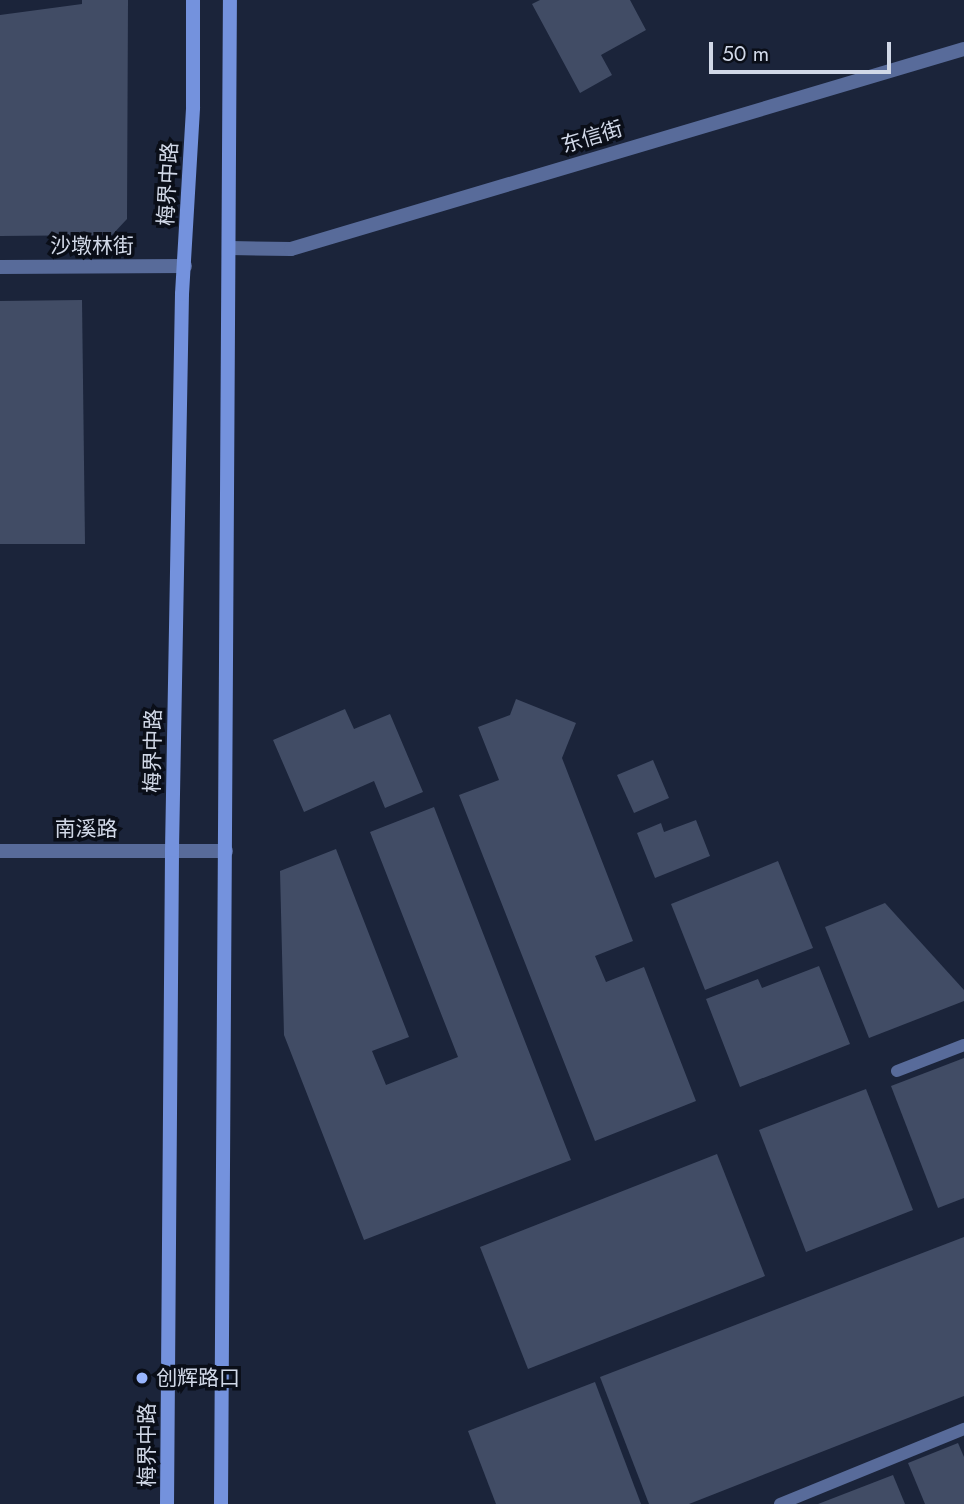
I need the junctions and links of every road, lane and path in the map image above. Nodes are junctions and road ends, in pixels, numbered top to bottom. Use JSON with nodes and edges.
{"nodes":[{"id":1,"x":193,"y":0,"type":"edge"},
{"id":2,"x":230,"y":0,"type":"edge"},
{"id":3,"x":964,"y":49,"type":"edge"},
{"id":4,"x":230,"y":248,"type":"junction"},
{"id":5,"x":185,"y":266,"type":"junction"},
{"id":6,"x":0,"y":267,"type":"edge"},
{"id":7,"x":172,"y":850,"type":"junction"},
{"id":8,"x":0,"y":851,"type":"edge"},
{"id":9,"x":226,"y":851,"type":"junction"},
{"id":10,"x":964,"y":1045,"type":"edge"},
{"id":11,"x":897,"y":1071,"type":"dead end"},
{"id":12,"x":964,"y":1429,"type":"edge"},
{"id":13,"x":167,"y":1504,"type":"edge"},
{"id":14,"x":221,"y":1504,"type":"edge"},
{"id":15,"x":780,"y":1504,"type":"edge"}],
"edges":[{"from":1,"to":5,"type":"main road","name":"梅界中路"},
{"from":2,"to":4,"type":"main road"},
{"from":3,"to":4,"type":"street","name":"东信街"},
{"from":4,"to":9,"type":"main road"},
{"from":5,"to":6,"type":"street","name":"沙墩林街"},
{"from":5,"to":7,"type":"main road","name":"梅界中路"},
{"from":7,"to":8,"type":"street","name":"南溪路"},
{"from":7,"to":9,"type":"street","name":"南溪路"},
{"from":7,"to":13,"type":"main road","name":"梅界中路"},
{"from":9,"to":14,"type":"main road"},
{"from":10,"to":11,"type":"lane"},
{"from":12,"to":15,"type":"lane"}]}
